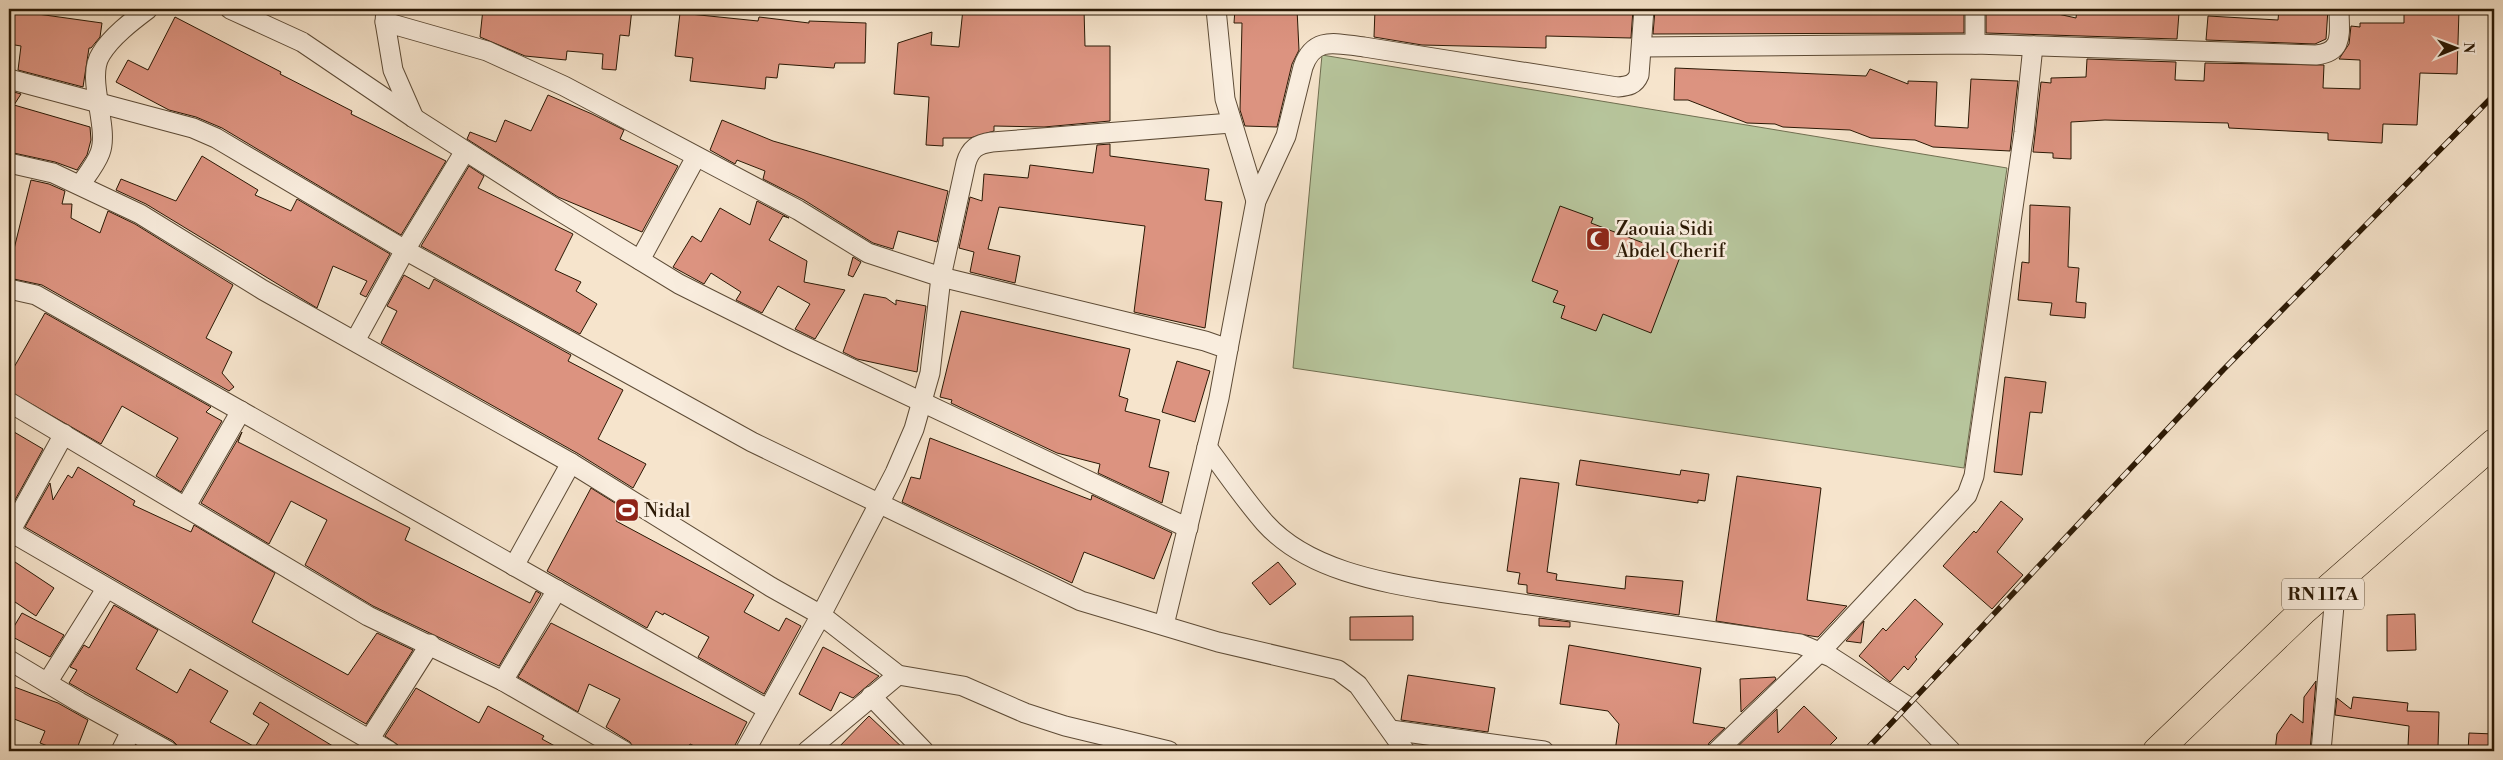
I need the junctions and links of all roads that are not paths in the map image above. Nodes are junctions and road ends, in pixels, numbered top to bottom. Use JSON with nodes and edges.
{"nodes":[{"id":1,"x":148,"y":9,"type":"edge"},
{"id":2,"x":230,"y":9,"type":"edge"},
{"id":3,"x":1216,"y":9,"type":"edge"},
{"id":4,"x":1644,"y":9,"type":"edge"},
{"id":5,"x":1975,"y":9,"type":"edge"},
{"id":6,"x":2339,"y":9,"type":"edge"},
{"id":7,"x":386,"y":16,"type":"edge"},
{"id":8,"x":1975,"y":44,"type":"junction"},
{"id":9,"x":1642,"y":46,"type":"junction"},
{"id":10,"x":2032,"y":46,"type":"junction"},
{"id":11,"x":9,"y":79,"type":"edge"},
{"id":12,"x":98,"y":101,"type":"junction"},
{"id":13,"x":414,"y":118,"type":"junction"},
{"id":14,"x":1231,"y":124,"type":"junction"},
{"id":15,"x":465,"y":151,"type":"junction"},
{"id":16,"x":696,"y":158,"type":"junction"},
{"id":17,"x":9,"y":163,"type":"edge"},
{"id":18,"x":80,"y":185,"type":"junction"},
{"id":19,"x":1256,"y":201,"type":"junction"},
{"id":20,"x":405,"y":250,"type":"junction"},
{"id":21,"x":640,"y":260,"type":"junction"},
{"id":22,"x":941,"y":277,"type":"junction"},
{"id":23,"x":9,"y":289,"type":"edge"},
{"id":24,"x":355,"y":341,"type":"junction"},
{"id":25,"x":1228,"y":349,"type":"junction"},
{"id":26,"x":922,"y":400,"type":"junction"},
{"id":27,"x":9,"y":402,"type":"edge"},
{"id":28,"x":241,"y":412,"type":"junction"},
{"id":29,"x":64,"y":434,"type":"junction"},
{"id":30,"x":2494,"y":443,"type":"edge"},
{"id":31,"x":1207,"y":447,"type":"junction"},
{"id":32,"x":571,"y":463,"type":"junction"},
{"id":33,"x":878,"y":505,"type":"junction"},
{"id":34,"x":186,"y":506,"type":"junction"},
{"id":35,"x":1188,"y":528,"type":"junction"},
{"id":36,"x":9,"y":532,"type":"edge"},
{"id":37,"x":514,"y":566,"type":"junction"},
{"id":38,"x":2336,"y":583,"type":"junction"},
{"id":39,"x":106,"y":589,"type":"junction"},
{"id":40,"x":557,"y":590,"type":"junction"},
{"id":41,"x":821,"y":615,"type":"junction"},
{"id":42,"x":1164,"y":625,"type":"junction"},
{"id":43,"x":430,"y":644,"type":"junction"},
{"id":44,"x":1820,"y":652,"type":"junction"},
{"id":45,"x":9,"y":660,"type":"edge"},
{"id":46,"x":898,"y":675,"type":"junction"},
{"id":47,"x":503,"y":681,"type":"junction"},
{"id":48,"x":47,"y":683,"type":"junction"},
{"id":49,"x":871,"y":696,"type":"junction"},
{"id":50,"x":767,"y":709,"type":"junction"},
{"id":51,"x":1391,"y":730,"type":"junction"},
{"id":52,"x":131,"y":732,"type":"junction"},
{"id":53,"x":369,"y":740,"type":"junction"},
{"id":54,"x":122,"y":751,"type":"edge"},
{"id":55,"x":168,"y":751,"type":"edge"},
{"id":56,"x":389,"y":751,"type":"edge"},
{"id":57,"x":624,"y":751,"type":"edge"},
{"id":58,"x":746,"y":751,"type":"edge"},
{"id":59,"x":807,"y":751,"type":"edge"},
{"id":60,"x":924,"y":751,"type":"edge"},
{"id":61,"x":1169,"y":751,"type":"edge"},
{"id":62,"x":1405,"y":751,"type":"edge"},
{"id":63,"x":1544,"y":751,"type":"edge"},
{"id":64,"x":1717,"y":751,"type":"edge"},
{"id":65,"x":1951,"y":751,"type":"edge"},
{"id":66,"x":2157,"y":751,"type":"edge"},
{"id":67,"x":2321,"y":751,"type":"edge"}],
"edges":[{"from":1,"to":12,"type":"street"},
{"from":2,"to":13,"type":"street"},
{"from":3,"to":14,"type":"street"},
{"from":4,"to":9,"type":"street"},
{"from":5,"to":8,"type":"street"},
{"from":6,"to":10,"type":"street"},
{"from":7,"to":13,"type":"street"},
{"from":7,"to":16,"type":"street"},
{"from":8,"to":9,"type":"street"},
{"from":8,"to":10,"type":"street"},
{"from":9,"to":19,"type":"street"},
{"from":10,"to":44,"type":"street"},
{"from":11,"to":12,"type":"street"},
{"from":12,"to":18,"type":"street"},
{"from":12,"to":20,"type":"street"},
{"from":13,"to":15,"type":"street"},
{"from":14,"to":19,"type":"street"},
{"from":14,"to":22,"type":"street"},
{"from":15,"to":20,"type":"street"},
{"from":15,"to":21,"type":"street"},
{"from":16,"to":21,"type":"street"},
{"from":16,"to":22,"type":"street"},
{"from":17,"to":18,"type":"street"},
{"from":18,"to":24,"type":"street"},
{"from":19,"to":25,"type":"street"},
{"from":20,"to":24,"type":"street"},
{"from":20,"to":33,"type":"street"},
{"from":21,"to":26,"type":"street"},
{"from":22,"to":25,"type":"street"},
{"from":22,"to":26,"type":"street"},
{"from":23,"to":28,"type":"street"},
{"from":24,"to":32,"type":"street"},
{"from":25,"to":31,"type":"street"},
{"from":26,"to":33,"type":"street"},
{"from":26,"to":35,"type":"street"},
{"from":27,"to":29,"type":"street"},
{"from":28,"to":34,"type":"street"},
{"from":28,"to":37,"type":"street"},
{"from":29,"to":34,"type":"street"},
{"from":29,"to":36,"type":"street"},
{"from":30,"to":38,"type":"main road","number":"RN 117A"},
{"from":31,"to":35,"type":"street"},
{"from":31,"to":44,"type":"street"},
{"from":32,"to":37,"type":"street"},
{"from":32,"to":41,"type":"street"},
{"from":33,"to":41,"type":"street"},
{"from":33,"to":42,"type":"street"},
{"from":34,"to":43,"type":"street"},
{"from":35,"to":42,"type":"street"},
{"from":36,"to":39,"type":"street"},
{"from":37,"to":40,"type":"street"},
{"from":38,"to":66,"type":"main road","number":"RN 117A"},
{"from":38,"to":67,"type":"street"},
{"from":39,"to":48,"type":"street"},
{"from":39,"to":53,"type":"street"},
{"from":40,"to":47,"type":"street"},
{"from":40,"to":50,"type":"street"},
{"from":41,"to":46,"type":"street"},
{"from":41,"to":50,"type":"street"},
{"from":42,"to":51,"type":"street"},
{"from":43,"to":47,"type":"street"},
{"from":43,"to":53,"type":"street"},
{"from":44,"to":64,"type":"street"},
{"from":44,"to":65,"type":"street"},
{"from":45,"to":48,"type":"street"},
{"from":46,"to":49,"type":"street"},
{"from":46,"to":61,"type":"street"},
{"from":47,"to":57,"type":"street"},
{"from":48,"to":52,"type":"street"},
{"from":49,"to":59,"type":"street"},
{"from":49,"to":60,"type":"street"},
{"from":50,"to":58,"type":"street"},
{"from":51,"to":62,"type":"street"},
{"from":51,"to":63,"type":"street"},
{"from":52,"to":54,"type":"street"},
{"from":52,"to":55,"type":"street"},
{"from":53,"to":56,"type":"street"}]}
